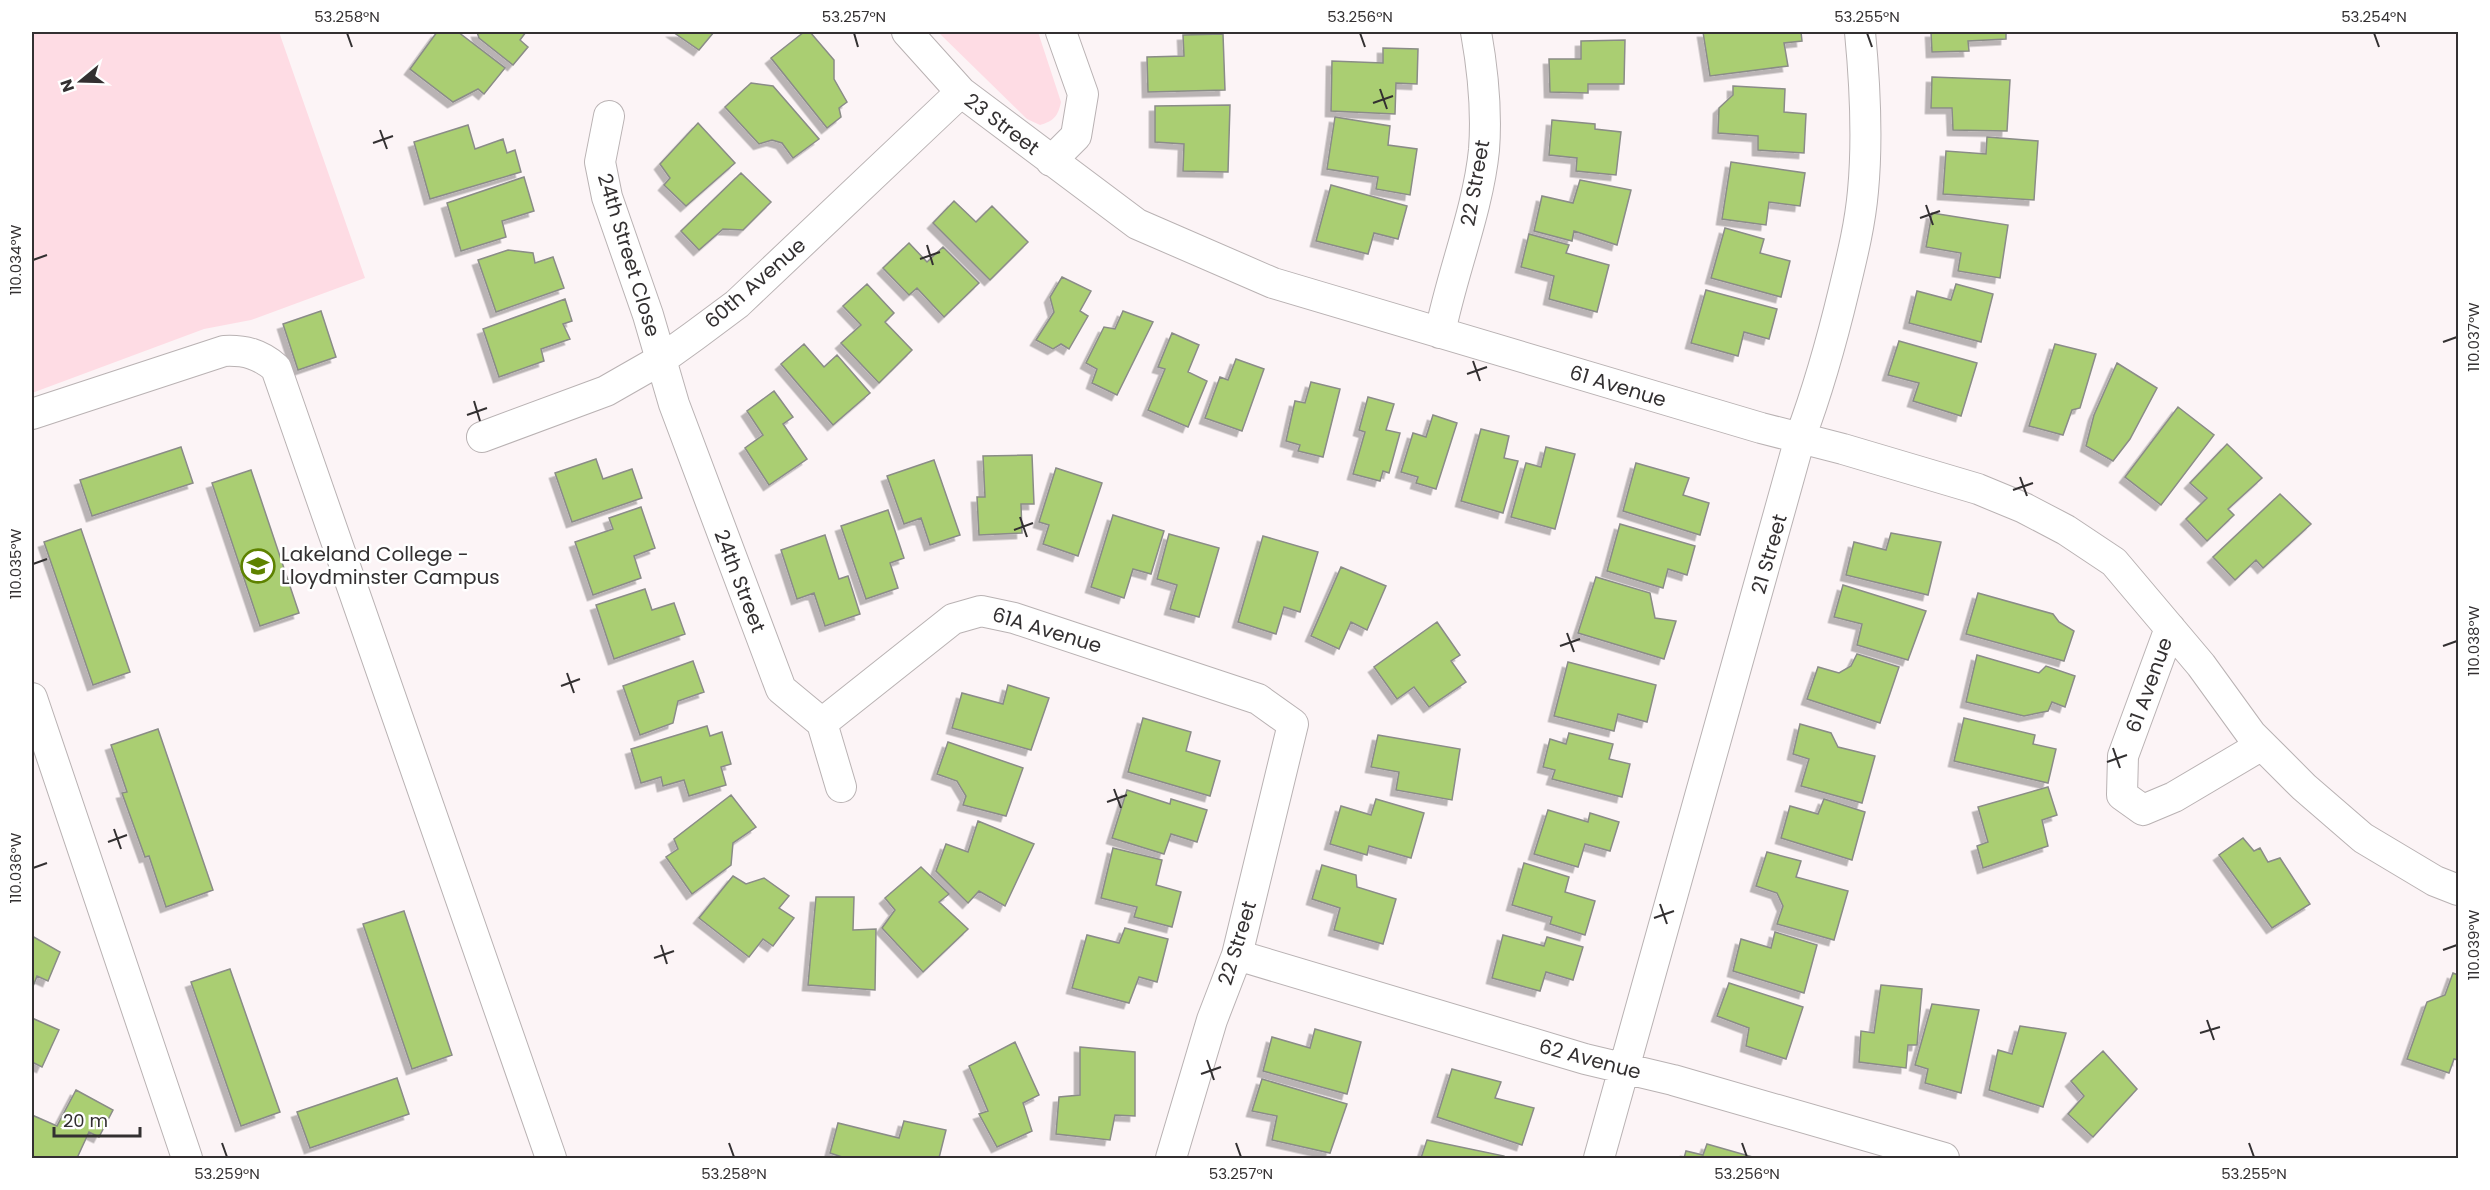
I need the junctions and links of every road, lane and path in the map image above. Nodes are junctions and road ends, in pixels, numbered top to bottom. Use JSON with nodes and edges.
{"nodes":[{"id":1,"x":907,"y":32,"type":"edge"},
{"id":2,"x":1061,"y":32,"type":"edge"},
{"id":3,"x":1476,"y":32,"type":"edge"},
{"id":4,"x":1860,"y":32,"type":"edge"},
{"id":5,"x":961,"y":92,"type":"junction"},
{"id":6,"x":609,"y":116,"type":"dead end"},
{"id":7,"x":1051,"y":161,"type":"junction"},
{"id":8,"x":1440,"y":333,"type":"junction"},
{"id":9,"x":662,"y":358,"type":"junction"},
{"id":10,"x":32,"y":414,"type":"edge"},
{"id":11,"x":482,"y":437,"type":"dead end"},
{"id":12,"x":1800,"y":438,"type":"junction"},
{"id":13,"x":2170,"y":628,"type":"junction"},
{"id":14,"x":32,"y":698,"type":"edge"},
{"id":15,"x":822,"y":723,"type":"junction"},
{"id":16,"x":1293,"y":724,"type":"joint"},
{"id":17,"x":2262,"y":745,"type":"junction"},
{"id":18,"x":842,"y":787,"type":"dead end"},
{"id":19,"x":2458,"y":890,"type":"edge"},
{"id":20,"x":1237,"y":955,"type":"junction"},
{"id":21,"x":1624,"y":1069,"type":"junction"},
{"id":22,"x":187,"y":1158,"type":"edge"},
{"id":23,"x":551,"y":1158,"type":"edge"},
{"id":24,"x":1171,"y":1158,"type":"edge"},
{"id":25,"x":1599,"y":1158,"type":"edge"},
{"id":26,"x":1944,"y":1158,"type":"edge"}],
"edges":[{"from":1,"to":5,"type":"street","name":"23 Street"},
{"from":2,"to":7,"type":"street","name":"23 Street"},
{"from":3,"to":8,"type":"street","name":"22 Street"},
{"from":4,"to":12,"type":"street","name":"21 Street"},
{"from":5,"to":7,"type":"street","name":"23 Street"},
{"from":5,"to":9,"type":"street","name":"60th Avenue"},
{"from":6,"to":9,"type":"street","name":"24th Street Close"},
{"from":7,"to":8,"type":"street","name":"61 Avenue"},
{"from":8,"to":12,"type":"street","name":"61 Avenue"},
{"from":9,"to":11,"type":"street","name":"60th Avenue"},
{"from":9,"to":15,"type":"street","name":"24th Street"},
{"from":10,"to":23,"type":"street"},
{"from":12,"to":13,"type":"street","name":"61 Avenue"},
{"from":12,"to":21,"type":"street","name":"21 Street"},
{"from":13,"to":17,"type":"street","name":"61 Avenue"},
{"from":13,"to":17,"type":"street","name":"61 Avenue"},
{"from":14,"to":22,"type":"street"},
{"from":15,"to":16,"type":"street","name":"61A Avenue"},
{"from":15,"to":18,"type":"street"},
{"from":16,"to":20,"type":"street","name":"22 Street"},
{"from":17,"to":19,"type":"street","name":"61 Avenue"},
{"from":20,"to":21,"type":"street","name":"62 Avenue"},
{"from":20,"to":24,"type":"street","name":"22 Street"},
{"from":21,"to":25,"type":"street","name":"21 Street"},
{"from":21,"to":26,"type":"street","name":"62 Avenue"}]}
